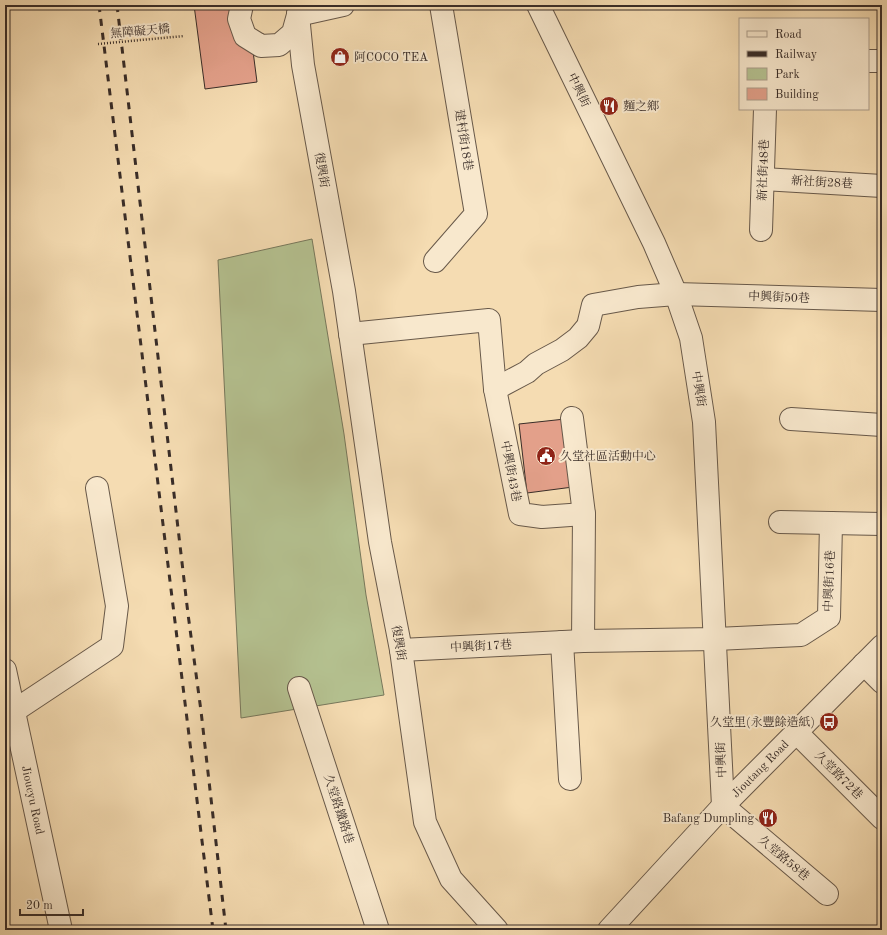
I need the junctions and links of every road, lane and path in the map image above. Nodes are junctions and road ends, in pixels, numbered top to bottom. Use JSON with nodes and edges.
{"nodes":[{"id":1,"x":242,"y":5,"type":"edge"},
{"id":2,"x":343,"y":5,"type":"edge"},
{"id":3,"x":441,"y":5,"type":"edge"},
{"id":4,"x":538,"y":5,"type":"edge"},
{"id":5,"x":297,"y":8,"type":"edge"},
{"id":6,"x":184,"y":36,"type":"dead end"},
{"id":7,"x":98,"y":44,"type":"dead end"},
{"id":8,"x":869,"y":61,"type":"edge"},
{"id":9,"x":882,"y":61,"type":"edge"},
{"id":10,"x":765,"y":110,"type":"edge"},
{"id":11,"x":763,"y":179,"type":"junction"},
{"id":12,"x":882,"y":186,"type":"edge"},
{"id":13,"x":761,"y":230,"type":"dead end"},
{"id":14,"x":435,"y":261,"type":"dead end"},
{"id":15,"x":676,"y":294,"type":"junction"},
{"id":16,"x":882,"y":300,"type":"edge"},
{"id":17,"x":350,"y":334,"type":"junction"},
{"id":18,"x":495,"y":389,"type":"junction"},
{"id":19,"x":572,"y":418,"type":"dead end"},
{"id":20,"x":791,"y":419,"type":"dead end"},
{"id":21,"x":882,"y":425,"type":"edge"},
{"id":22,"x":97,"y":488,"type":"dead end"},
{"id":23,"x":584,"y":514,"type":"junction"},
{"id":24,"x":780,"y":522,"type":"dead end"},
{"id":25,"x":831,"y":523,"type":"junction"},
{"id":26,"x":882,"y":524,"type":"edge"},
{"id":27,"x":716,"y":639,"type":"junction"},
{"id":28,"x":583,"y":641,"type":"junction"},
{"id":29,"x":562,"y":642,"type":"junction"},
{"id":30,"x":882,"y":646,"type":"edge"},
{"id":31,"x":401,"y":650,"type":"junction"},
{"id":32,"x":864,"y":664,"type":"junction"},
{"id":33,"x":5,"y":670,"type":"edge"},
{"id":34,"x":882,"y":682,"type":"edge"},
{"id":35,"x":300,"y":688,"type":"dead end"},
{"id":36,"x":10,"y":713,"type":"edge"},
{"id":37,"x":796,"y":732,"type":"junction"},
{"id":38,"x":570,"y":779,"type":"dead end"},
{"id":39,"x":723,"y":806,"type":"junction"},
{"id":40,"x":882,"y":818,"type":"edge"},
{"id":41,"x":827,"y":894,"type":"dead end"},
{"id":42,"x":61,"y":930,"type":"edge"},
{"id":43,"x":378,"y":930,"type":"edge"},
{"id":44,"x":497,"y":930,"type":"edge"},
{"id":45,"x":609,"y":930,"type":"edge"}],
"edges":[{"from":1,"to":5,"type":"street"},
{"from":2,"to":5,"type":"street"},
{"from":3,"to":14,"type":"street","name":"建村街18巷"},
{"from":4,"to":15,"type":"street","name":"中興街"},
{"from":5,"to":17,"type":"street","name":"復興街"},
{"from":6,"to":7,"type":"path","name":"無障礙天橋","bridge":true},
{"from":8,"to":9,"type":"street"},
{"from":10,"to":11,"type":"street","name":"新社街48巷"},
{"from":11,"to":12,"type":"street","name":"新社街28巷"},
{"from":11,"to":13,"type":"street","name":"新社街48巷"},
{"from":15,"to":16,"type":"street","name":"中興街50巷"},
{"from":15,"to":18,"type":"street","name":"中興街50巷"},
{"from":15,"to":27,"type":"street","name":"中興街"},
{"from":17,"to":18,"type":"street"},
{"from":17,"to":31,"type":"street","name":"復興街"},
{"from":18,"to":23,"type":"street","name":"中興街43巷"},
{"from":19,"to":23,"type":"street"},
{"from":20,"to":21,"type":"street"},
{"from":22,"to":36,"type":"street"},
{"from":23,"to":28,"type":"street"},
{"from":24,"to":25,"type":"street"},
{"from":25,"to":26,"type":"street"},
{"from":25,"to":27,"type":"street","name":"中興街16巷"},
{"from":27,"to":28,"type":"street","name":"中興街17巷"},
{"from":27,"to":39,"type":"street","name":"中興街"},
{"from":28,"to":29,"type":"street","name":"中興街17巷"},
{"from":29,"to":31,"type":"street","name":"中興街17巷"},
{"from":29,"to":38,"type":"street"},
{"from":30,"to":32,"type":"street","name":"Jioutang Road"},
{"from":31,"to":44,"type":"street","name":"復興街"},
{"from":32,"to":34,"type":"street"},
{"from":32,"to":37,"type":"street","name":"Jioutang Road"},
{"from":33,"to":36,"type":"street","name":"Jioucyu Road"},
{"from":35,"to":43,"type":"street","name":"久堂路鐵路巷"},
{"from":36,"to":42,"type":"street","name":"Jioucyu Road"},
{"from":37,"to":39,"type":"street","name":"Jioutang Road"},
{"from":37,"to":40,"type":"street","name":"久堂路72巷"},
{"from":39,"to":41,"type":"street","name":"久堂路58巷"},
{"from":39,"to":45,"type":"street","name":"Jioutang Road"}]}
